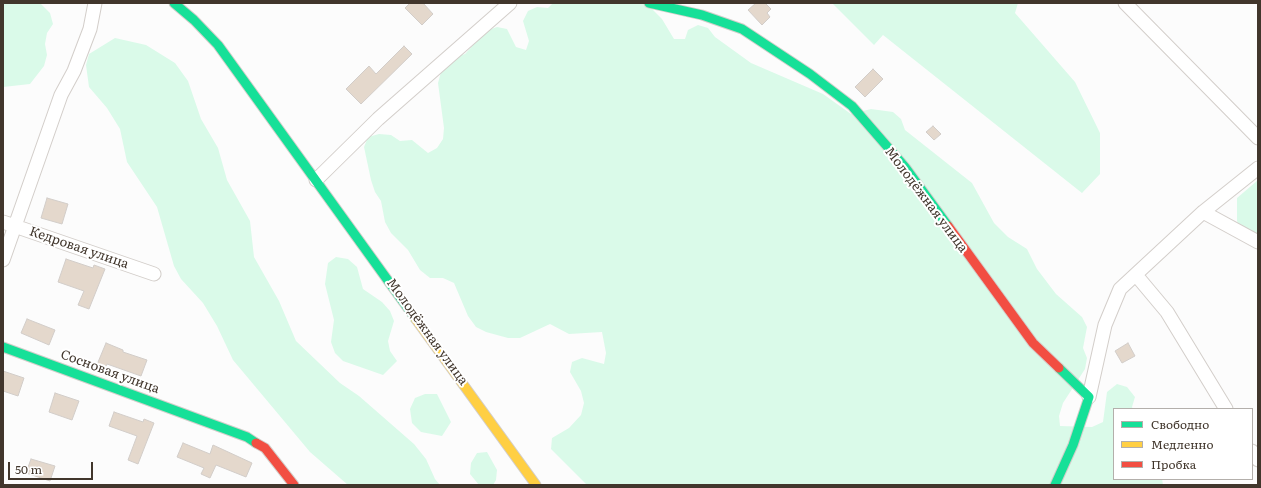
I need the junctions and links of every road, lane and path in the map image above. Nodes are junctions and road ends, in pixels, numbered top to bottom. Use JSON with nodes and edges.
{"nodes":[{"id":1,"x":94,"y":3,"type":"edge"},
{"id":2,"x":174,"y":3,"type":"edge"},
{"id":3,"x":510,"y":3,"type":"edge"},
{"id":4,"x":649,"y":3,"type":"edge"},
{"id":5,"x":1125,"y":3,"type":"edge"},
{"id":6,"x":1258,"y":138,"type":"edge"},
{"id":7,"x":1258,"y":168,"type":"edge"},
{"id":8,"x":316,"y":180,"type":"junction"},
{"id":9,"x":1202,"y":212,"type":"junction"},
{"id":10,"x":9,"y":224,"type":"edge"},
{"id":11,"x":1258,"y":242,"type":"edge"},
{"id":12,"x":3,"y":260,"type":"edge"},
{"id":13,"x":154,"y":274,"type":"dead end"},
{"id":14,"x":1136,"y":275,"type":"junction"},
{"id":15,"x":3,"y":347,"type":"edge"},
{"id":16,"x":1089,"y":397,"type":"junction"},
{"id":17,"x":1225,"y":408,"type":"edge"},
{"id":18,"x":294,"y":485,"type":"edge"},
{"id":19,"x":536,"y":485,"type":"edge"},
{"id":20,"x":1055,"y":485,"type":"edge"}],
"edges":[{"from":1,"to":10,"type":"street"},
{"from":2,"to":8,"type":"street","name":"Молодёжная улица"},
{"from":3,"to":8,"type":"street"},
{"from":4,"to":16,"type":"street","name":"Молодёжная улица"},
{"from":5,"to":6,"type":"street"},
{"from":7,"to":9,"type":"street"},
{"from":8,"to":19,"type":"street","name":"Молодёжная улица"},
{"from":9,"to":11,"type":"street"},
{"from":9,"to":14,"type":"street"},
{"from":10,"to":12,"type":"street"},
{"from":10,"to":13,"type":"street","name":"Кедровая улица"},
{"from":14,"to":16,"type":"street"},
{"from":14,"to":17,"type":"street"},
{"from":15,"to":18,"type":"street","name":"Сосновая улица"},
{"from":16,"to":20,"type":"street"}]}
